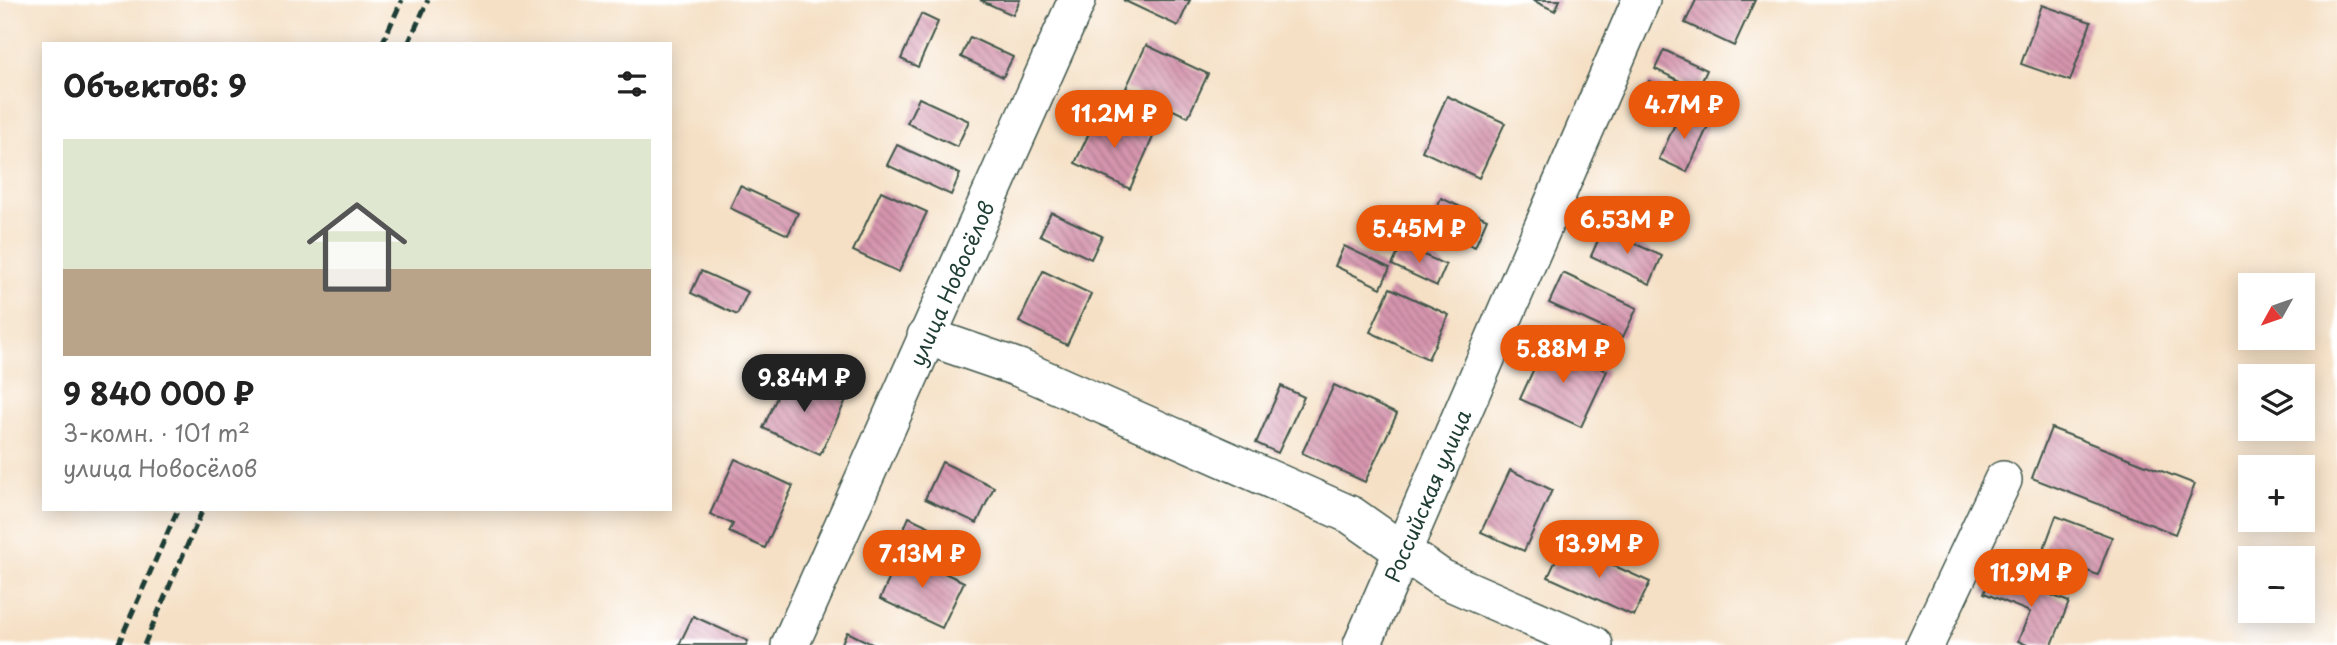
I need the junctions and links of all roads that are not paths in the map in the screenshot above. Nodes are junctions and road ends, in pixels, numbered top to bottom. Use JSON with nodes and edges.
{"nodes":[{"id":1,"x":1077,"y":0,"type":"edge"},
{"id":2,"x":1641,"y":0,"type":"edge"},
{"id":3,"x":926,"y":336,"type":"junction"},
{"id":4,"x":2003,"y":480,"type":"dead end"},
{"id":5,"x":1403,"y":552,"type":"junction"},
{"id":6,"x":790,"y":645,"type":"edge"},
{"id":7,"x":1362,"y":645,"type":"edge"},
{"id":8,"x":1594,"y":645,"type":"edge"},
{"id":9,"x":1925,"y":645,"type":"edge"}],
"edges":[{"from":1,"to":3,"type":"street","name":"улица Новосёлов"},
{"from":2,"to":5,"type":"street","name":"Российская улица"},
{"from":3,"to":5,"type":"street"},
{"from":3,"to":6,"type":"street","name":"улица Новосёлов"},
{"from":4,"to":9,"type":"street"},
{"from":5,"to":7,"type":"street","name":"Российская улица"},
{"from":5,"to":8,"type":"street"}]}
